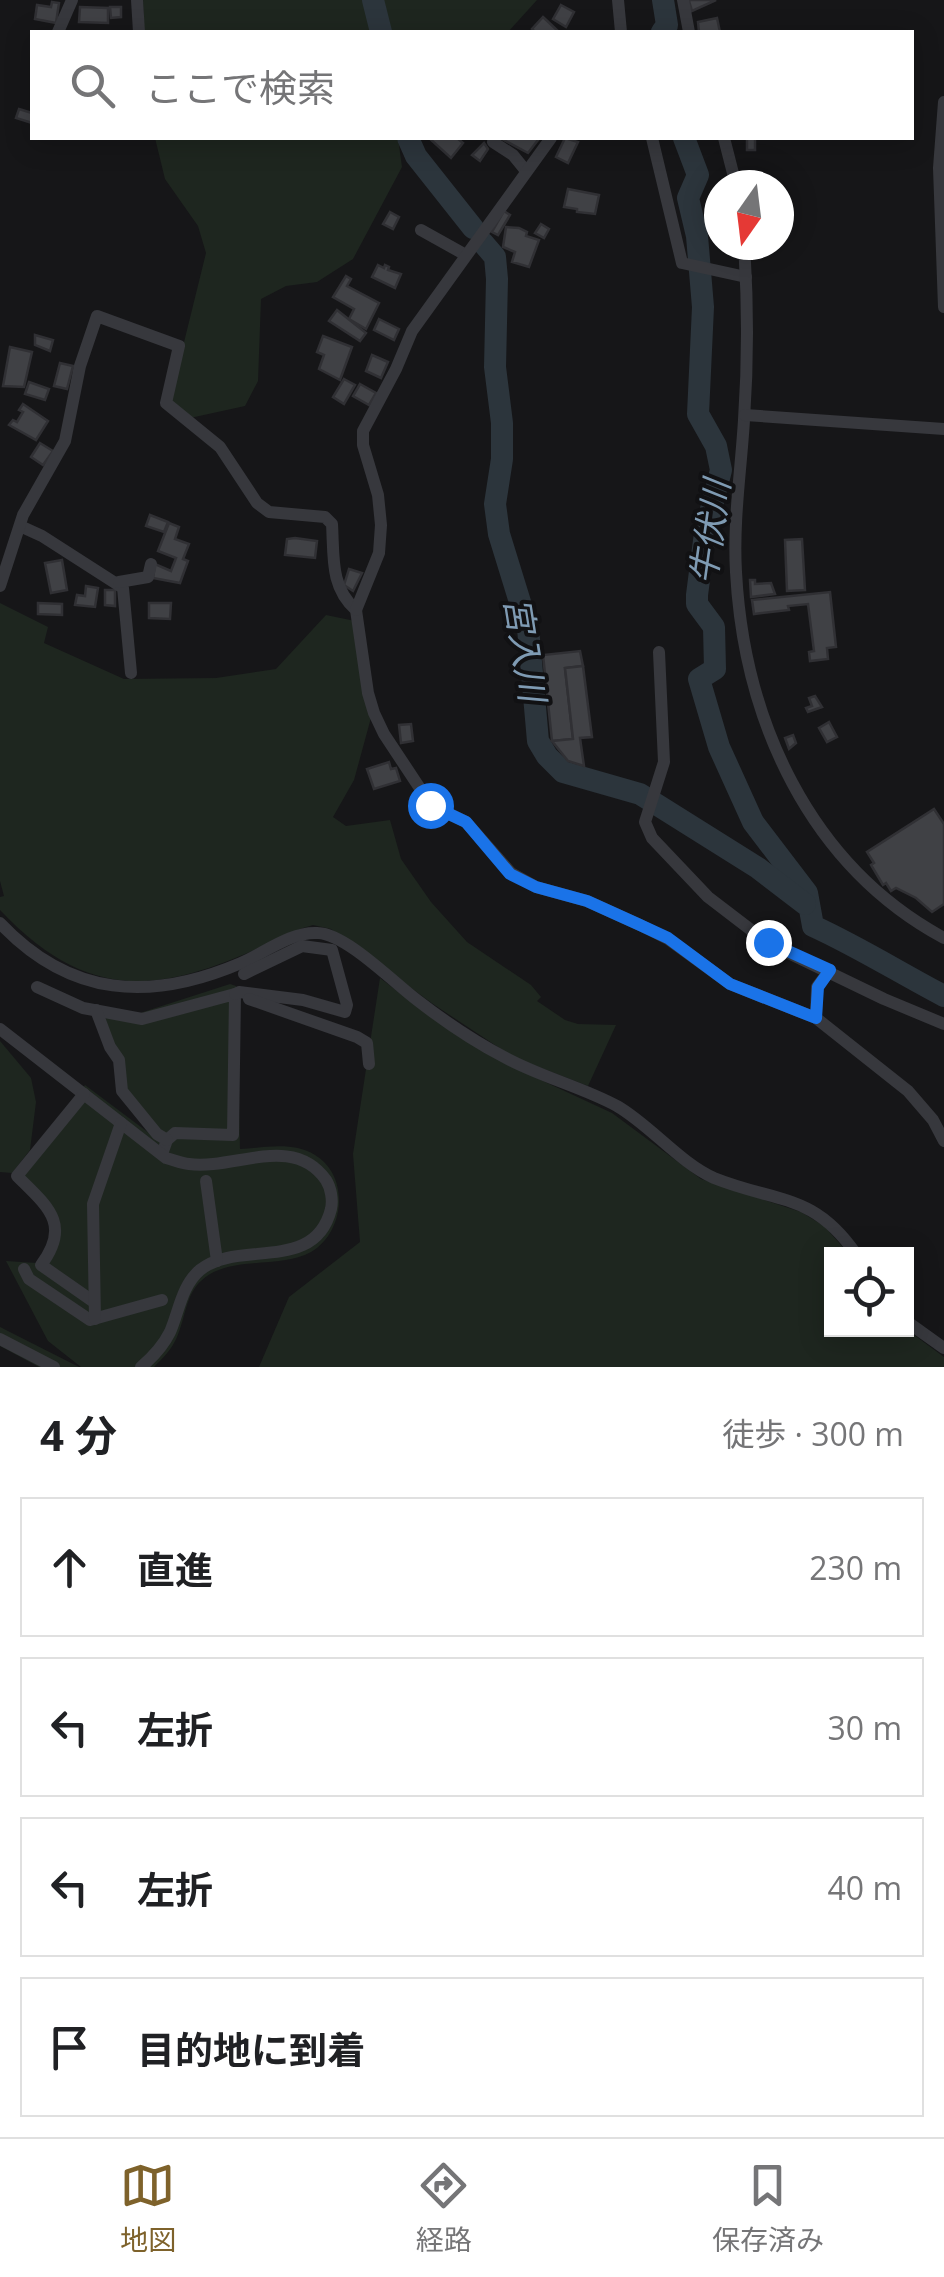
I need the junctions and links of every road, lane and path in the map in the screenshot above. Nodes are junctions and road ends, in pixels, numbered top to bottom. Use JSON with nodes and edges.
{"nodes":[{"id":1,"x":72,"y":0,"type":"edge"},
{"id":2,"x":137,"y":0,"type":"edge"},
{"id":3,"x":618,"y":0,"type":"edge"},
{"id":4,"x":683,"y":0,"type":"edge"},
{"id":5,"x":59,"y":30,"type":"edge"},
{"id":6,"x":139,"y":30,"type":"edge"},
{"id":7,"x":620,"y":30,"type":"edge"},
{"id":8,"x":689,"y":30,"type":"edge"},
{"id":9,"x":944,"y":102,"type":"edge"},
{"id":10,"x":549,"y":140,"type":"edge"},
{"id":11,"x":652,"y":140,"type":"edge"},
{"id":12,"x":725,"y":140,"type":"edge"},
{"id":13,"x":493,"y":142,"type":"dead end"},
{"id":14,"x":732,"y":170,"type":"edge"},
{"id":15,"x":526,"y":171,"type":"junction"},
{"id":16,"x":421,"y":230,"type":"dead end"},
{"id":17,"x":464,"y":254,"type":"junction"},
{"id":18,"x":745,"y":260,"type":"edge"},
{"id":19,"x":746,"y":277,"type":"junction"},
{"id":20,"x":944,"y":307,"type":"edge"},
{"id":21,"x":745,"y":416,"type":"junction"},
{"id":22,"x":944,"y":429,"type":"edge"},
{"id":23,"x":20,"y":526,"type":"junction"},
{"id":24,"x":151,"y":564,"type":"dead end"},
{"id":25,"x":118,"y":582,"type":"junction"},
{"id":26,"x":0,"y":586,"type":"edge"},
{"id":27,"x":356,"y":610,"type":"junction"},
{"id":28,"x":659,"y":652,"type":"dead end"},
{"id":29,"x":131,"y":673,"type":"dead end"},
{"id":30,"x":0,"y":922,"type":"edge"},
{"id":31,"x":944,"y":938,"type":"edge"},
{"id":32,"x":830,"y":970,"type":"junction"},
{"id":33,"x":244,"y":974,"type":"dead end"},
{"id":34,"x":37,"y":987,"type":"dead end"},
{"id":35,"x":235,"y":994,"type":"junction"},
{"id":36,"x":96,"y":1010,"type":"junction"},
{"id":37,"x":816,"y":1018,"type":"junction"},
{"id":38,"x":944,"y":1024,"type":"edge"},
{"id":39,"x":0,"y":1029,"type":"edge"},
{"id":40,"x":369,"y":1064,"type":"dead end"},
{"id":41,"x":84,"y":1094,"type":"junction"},
{"id":42,"x":121,"y":1123,"type":"junction"},
{"id":43,"x":944,"y":1140,"type":"edge"},
{"id":44,"x":165,"y":1147,"type":"junction"},
{"id":45,"x":206,"y":1181,"type":"dead end"},
{"id":46,"x":850,"y":1247,"type":"edge"},
{"id":47,"x":217,"y":1262,"type":"junction"},
{"id":48,"x":24,"y":1269,"type":"dead end"},
{"id":49,"x":162,"y":1300,"type":"dead end"},
{"id":50,"x":94,"y":1302,"type":"junction"},
{"id":51,"x":94,"y":1318,"type":"junction"},
{"id":52,"x":914,"y":1327,"type":"edge"},
{"id":53,"x":0,"y":1338,"type":"edge"},
{"id":54,"x":944,"y":1348,"type":"edge"},
{"id":55,"x":54,"y":1367,"type":"edge"},
{"id":56,"x":141,"y":1367,"type":"edge"}],
"edges":[{"from":1,"to":5,"type":"street"},
{"from":2,"to":6,"type":"street"},
{"from":3,"to":7,"type":"street"},
{"from":4,"to":8,"type":"street"},
{"from":9,"to":20,"type":"street"},
{"from":10,"to":15,"type":"street"},
{"from":11,"to":19,"type":"street"},
{"from":12,"to":14,"type":"street"},
{"from":13,"to":15,"type":"street"},
{"from":15,"to":17,"type":"street"},
{"from":16,"to":17,"type":"street"},
{"from":17,"to":27,"type":"street"},
{"from":18,"to":19,"type":"street"},
{"from":19,"to":21,"type":"street"},
{"from":21,"to":22,"type":"street"},
{"from":21,"to":31,"type":"street"},
{"from":23,"to":25,"type":"street"},
{"from":23,"to":26,"type":"street"},
{"from":23,"to":27,"type":"street"},
{"from":24,"to":25,"type":"street"},
{"from":25,"to":29,"type":"street"},
{"from":27,"to":37,"type":"street"},
{"from":28,"to":32,"type":"street"},
{"from":30,"to":46,"type":"street"},
{"from":32,"to":37,"type":"street"},
{"from":32,"to":38,"type":"street"},
{"from":33,"to":35,"type":"street"},
{"from":34,"to":36,"type":"street"},
{"from":35,"to":36,"type":"street"},
{"from":35,"to":40,"type":"street"},
{"from":35,"to":44,"type":"street"},
{"from":36,"to":44,"type":"street"},
{"from":37,"to":43,"type":"street"},
{"from":39,"to":41,"type":"street"},
{"from":41,"to":42,"type":"street"},
{"from":41,"to":50,"type":"street"},
{"from":42,"to":44,"type":"street"},
{"from":42,"to":50,"type":"street"},
{"from":44,"to":47,"type":"street"},
{"from":45,"to":47,"type":"street"},
{"from":47,"to":56,"type":"street"},
{"from":48,"to":51,"type":"street"},
{"from":49,"to":51,"type":"street"},
{"from":50,"to":51,"type":"street"},
{"from":52,"to":54,"type":"street"},
{"from":53,"to":55,"type":"street"}]}
